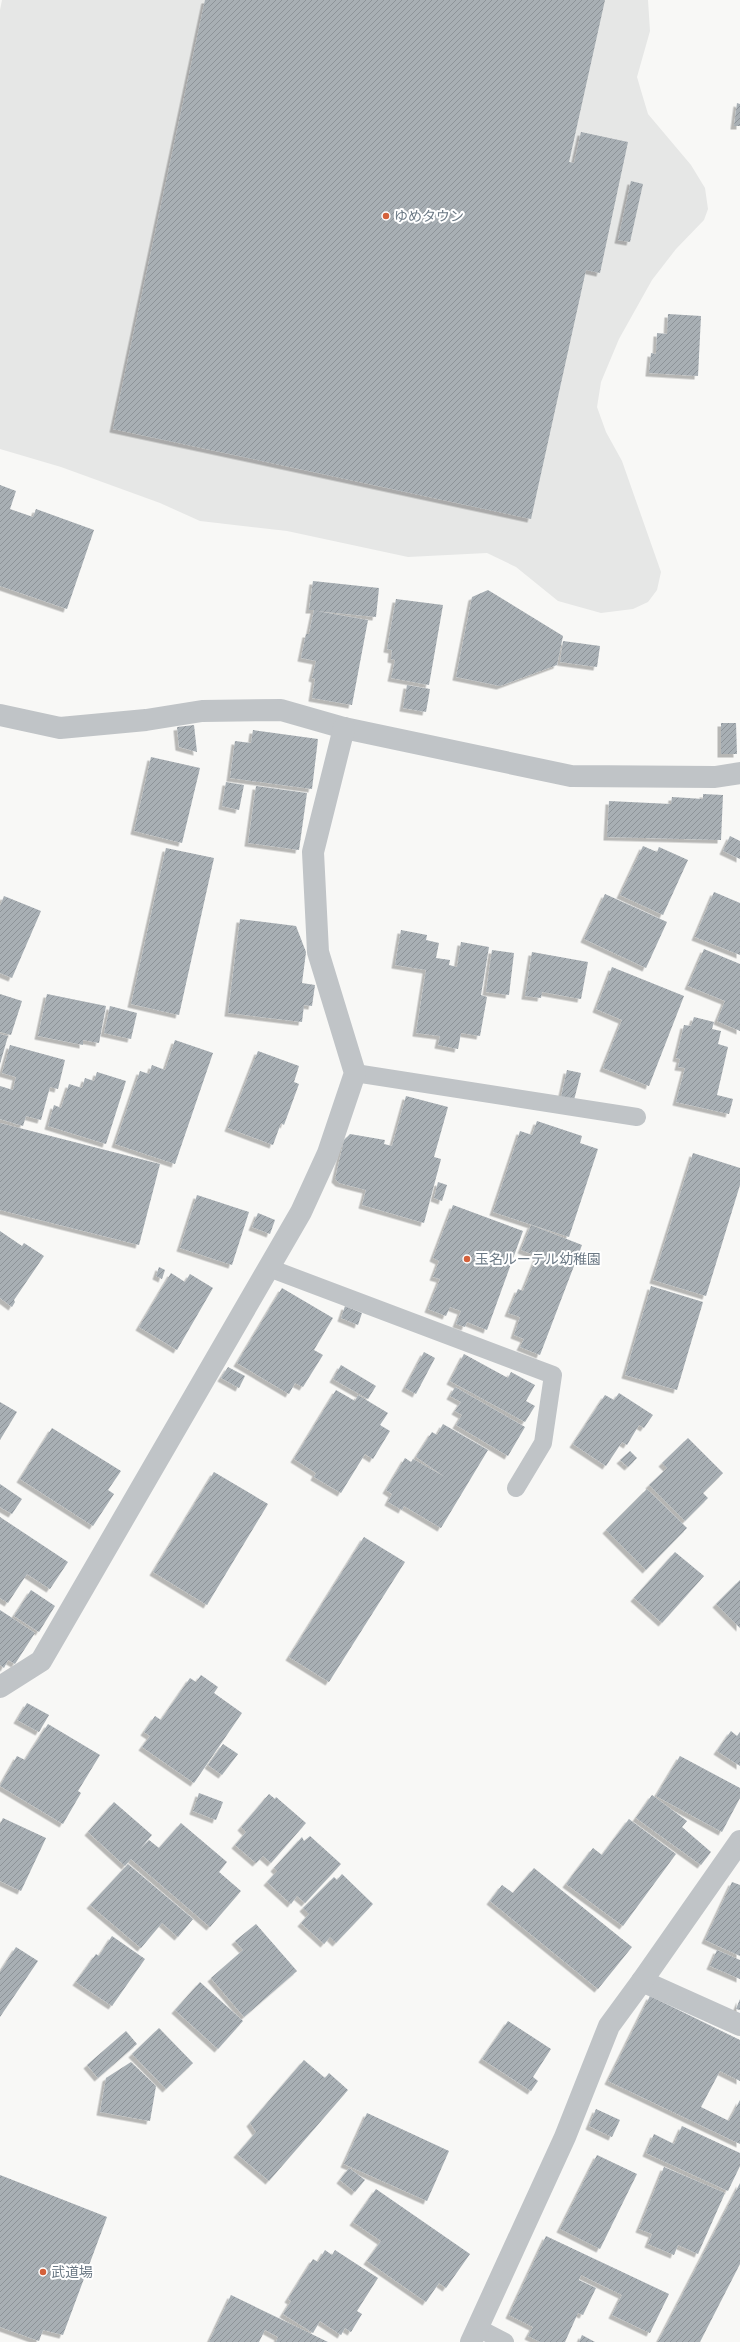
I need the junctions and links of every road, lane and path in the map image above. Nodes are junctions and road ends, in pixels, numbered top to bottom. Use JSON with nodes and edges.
{"nodes":[{"id":1,"x":0,"y":715,"type":"edge"},
{"id":2,"x":344,"y":728,"type":"junction"},
{"id":3,"x":740,"y":773,"type":"edge"},
{"id":4,"x":355,"y":1073,"type":"junction"},
{"id":5,"x":637,"y":1118,"type":"dead end"},
{"id":6,"x":269,"y":1268,"type":"junction"},
{"id":7,"x":516,"y":1488,"type":"dead end"},
{"id":8,"x":0,"y":1687,"type":"edge"},
{"id":9,"x":740,"y":1841,"type":"edge"},
{"id":10,"x":642,"y":1981,"type":"junction"},
{"id":11,"x":740,"y":2025,"type":"edge"},
{"id":12,"x":474,"y":2335,"type":"edge"},
{"id":13,"x":505,"y":2342,"type":"edge"}],
"edges":[{"from":1,"to":2,"type":"street"},
{"from":2,"to":3,"type":"street"},
{"from":2,"to":4,"type":"street"},
{"from":4,"to":5,"type":"lane"},
{"from":4,"to":6,"type":"street"},
{"from":6,"to":7,"type":"lane"},
{"from":6,"to":8,"type":"street"},
{"from":9,"to":10,"type":"street"},
{"from":10,"to":11,"type":"street"},
{"from":10,"to":12,"type":"street"},
{"from":12,"to":13,"type":"lane"}]}
